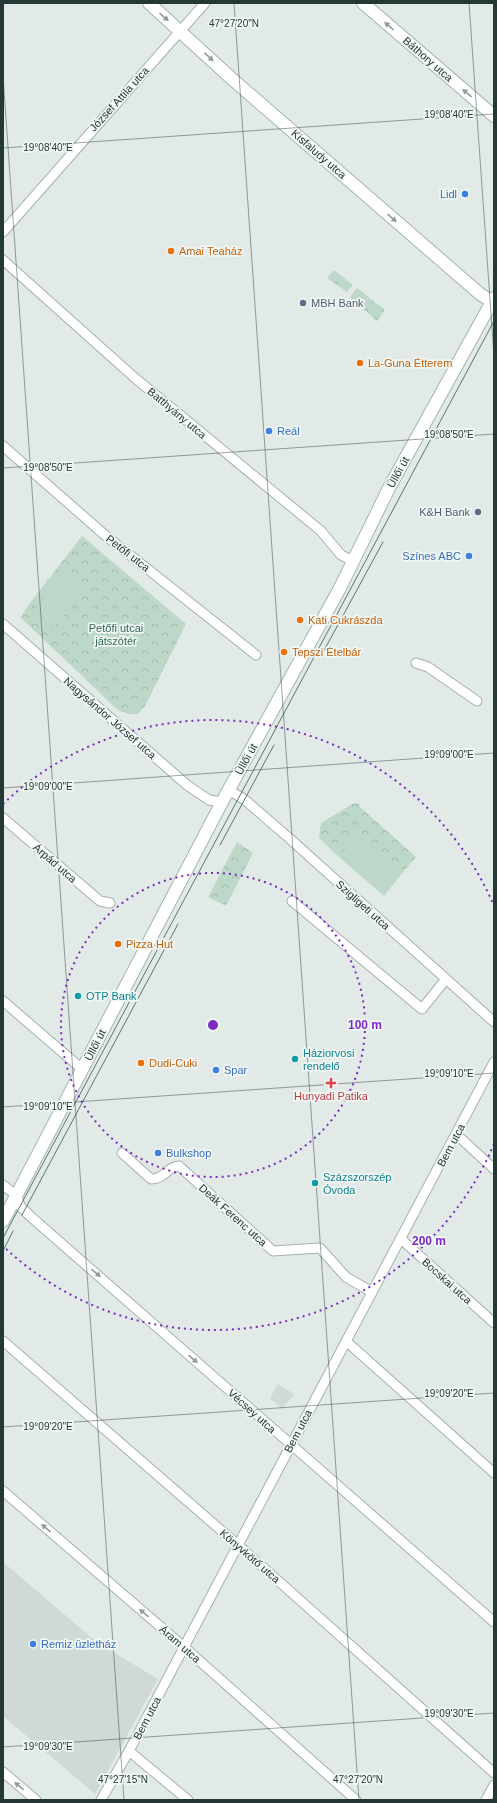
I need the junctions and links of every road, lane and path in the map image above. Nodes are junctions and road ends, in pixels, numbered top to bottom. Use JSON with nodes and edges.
{"nodes":[{"id":1,"x":148,"y":3,"type":"edge"},
{"id":2,"x":205,"y":3,"type":"edge"},
{"id":3,"x":362,"y":3,"type":"edge"},
{"id":4,"x":180,"y":30,"type":"junction"},
{"id":5,"x":494,"y":116,"type":"edge"},
{"id":6,"x":3,"y":232,"type":"edge"},
{"id":7,"x":3,"y":260,"type":"edge"},
{"id":8,"x":493,"y":301,"type":"edge"},
{"id":9,"x":3,"y":446,"type":"edge"},
{"id":10,"x":354,"y":561,"type":"junction"},
{"id":11,"x":3,"y":624,"type":"edge"},
{"id":12,"x":256,"y":655,"type":"dead end"},
{"id":13,"x":416,"y":663,"type":"dead end"},
{"id":14,"x":477,"y":701,"type":"dead end"},
{"id":15,"x":229,"y":790,"type":"junction"},
{"id":16,"x":222,"y":802,"type":"junction"},
{"id":17,"x":3,"y":818,"type":"edge"},
{"id":18,"x":292,"y":900,"type":"dead end"},
{"id":19,"x":110,"y":903,"type":"dead end"},
{"id":20,"x":446,"y":979,"type":"junction"},
{"id":21,"x":3,"y":1001,"type":"edge"},
{"id":22,"x":494,"y":1022,"type":"edge"},
{"id":23,"x":494,"y":1062,"type":"edge"},
{"id":24,"x":82,"y":1069,"type":"junction"},
{"id":25,"x":456,"y":1135,"type":"junction"},
{"id":26,"x":122,"y":1153,"type":"dead end"},
{"id":27,"x":494,"y":1169,"type":"edge"},
{"id":28,"x":3,"y":1185,"type":"edge"},
{"id":29,"x":16,"y":1196,"type":"junction"},
{"id":30,"x":3,"y":1222,"type":"edge"},
{"id":31,"x":401,"y":1239,"type":"junction"},
{"id":32,"x":372,"y":1292,"type":"junction"},
{"id":33,"x":494,"y":1323,"type":"edge"},
{"id":34,"x":3,"y":1341,"type":"edge"},
{"id":35,"x":346,"y":1341,"type":"junction"},
{"id":36,"x":290,"y":1445,"type":"junction"},
{"id":37,"x":494,"y":1473,"type":"edge"},
{"id":38,"x":3,"y":1491,"type":"edge"},
{"id":39,"x":238,"y":1545,"type":"junction"},
{"id":40,"x":494,"y":1622,"type":"edge"},
{"id":41,"x":184,"y":1647,"type":"junction"},
{"id":42,"x":130,"y":1750,"type":"junction"},
{"id":43,"x":3,"y":1772,"type":"edge"},
{"id":44,"x":494,"y":1773,"type":"edge"},
{"id":45,"x":494,"y":1785,"type":"edge"},
{"id":46,"x":36,"y":1800,"type":"edge"},
{"id":47,"x":101,"y":1800,"type":"edge"},
{"id":48,"x":188,"y":1800,"type":"edge"},
{"id":49,"x":356,"y":1800,"type":"edge"},
{"id":50,"x":486,"y":1800,"type":"edge"}],
"edges":[{"from":1,"to":4,"type":"main road","name":"Kisfaludy utca","one_way":true},
{"from":2,"to":4,"type":"street","name":"József Attila utca"},
{"from":5,"to":3,"type":"main road","name":"Báthory utca","one_way":true},
{"from":4,"to":6,"type":"street","name":"József Attila utca"},
{"from":4,"to":8,"type":"main road","name":"Kisfaludy utca","one_way":true},
{"from":7,"to":10,"type":"street","name":"Batthyány utca"},
{"from":8,"to":10,"type":"main road","name":"Üllői út"},
{"from":9,"to":12,"type":"street","name":"Petőfi utca"},
{"from":10,"to":15,"type":"main road","name":"Üllői út"},
{"from":11,"to":16,"type":"street","name":"Nagysándor József utca"},
{"from":13,"to":14,"type":"street"},
{"from":15,"to":16,"type":"main road","name":"Üllői út"},
{"from":15,"to":20,"type":"street","name":"Szigligeti utca"},
{"from":16,"to":24,"type":"main road","name":"Üllői út"},
{"from":17,"to":19,"type":"street","name":"Árpád utca"},
{"from":18,"to":20,"type":"street"},
{"from":20,"to":22,"type":"street","name":"Szigligeti utca"},
{"from":21,"to":24,"type":"street"},
{"from":23,"to":25,"type":"street","name":"Bem utca"},
{"from":24,"to":29,"type":"main road","name":"Üllői út"},
{"from":25,"to":27,"type":"street"},
{"from":25,"to":31,"type":"street","name":"Bem utca"},
{"from":26,"to":32,"type":"street","name":"Deák Ferenc utca"},
{"from":28,"to":29,"type":"street","name":"Vécsey utca"},
{"from":29,"to":30,"type":"main road","name":"Üllői út"},
{"from":29,"to":36,"type":"street","name":"Vécsey utca","one_way":true},
{"from":31,"to":32,"type":"street","name":"Bem utca"},
{"from":31,"to":33,"type":"street","name":"Bocskai utca"},
{"from":32,"to":35,"type":"street","name":"Bem utca"},
{"from":34,"to":39,"type":"street","name":"Könyvkötő utca"},
{"from":35,"to":36,"type":"street","name":"Bem utca"},
{"from":35,"to":37,"type":"street"},
{"from":36,"to":39,"type":"street","name":"Bem utca"},
{"from":36,"to":40,"type":"street","name":"Vécsey utca"},
{"from":41,"to":38,"type":"street","name":"Áram utca","one_way":true},
{"from":39,"to":41,"type":"street","name":"Bem utca"},
{"from":39,"to":44,"type":"street","name":"Könyvkötő utca"},
{"from":41,"to":42,"type":"street","name":"Bem utca"},
{"from":41,"to":49,"type":"street","name":"Áram utca"},
{"from":42,"to":47,"type":"street","name":"Bem utca"},
{"from":42,"to":48,"type":"street"},
{"from":46,"to":43,"type":"street","one_way":true},
{"from":45,"to":50,"type":"street"}]}
